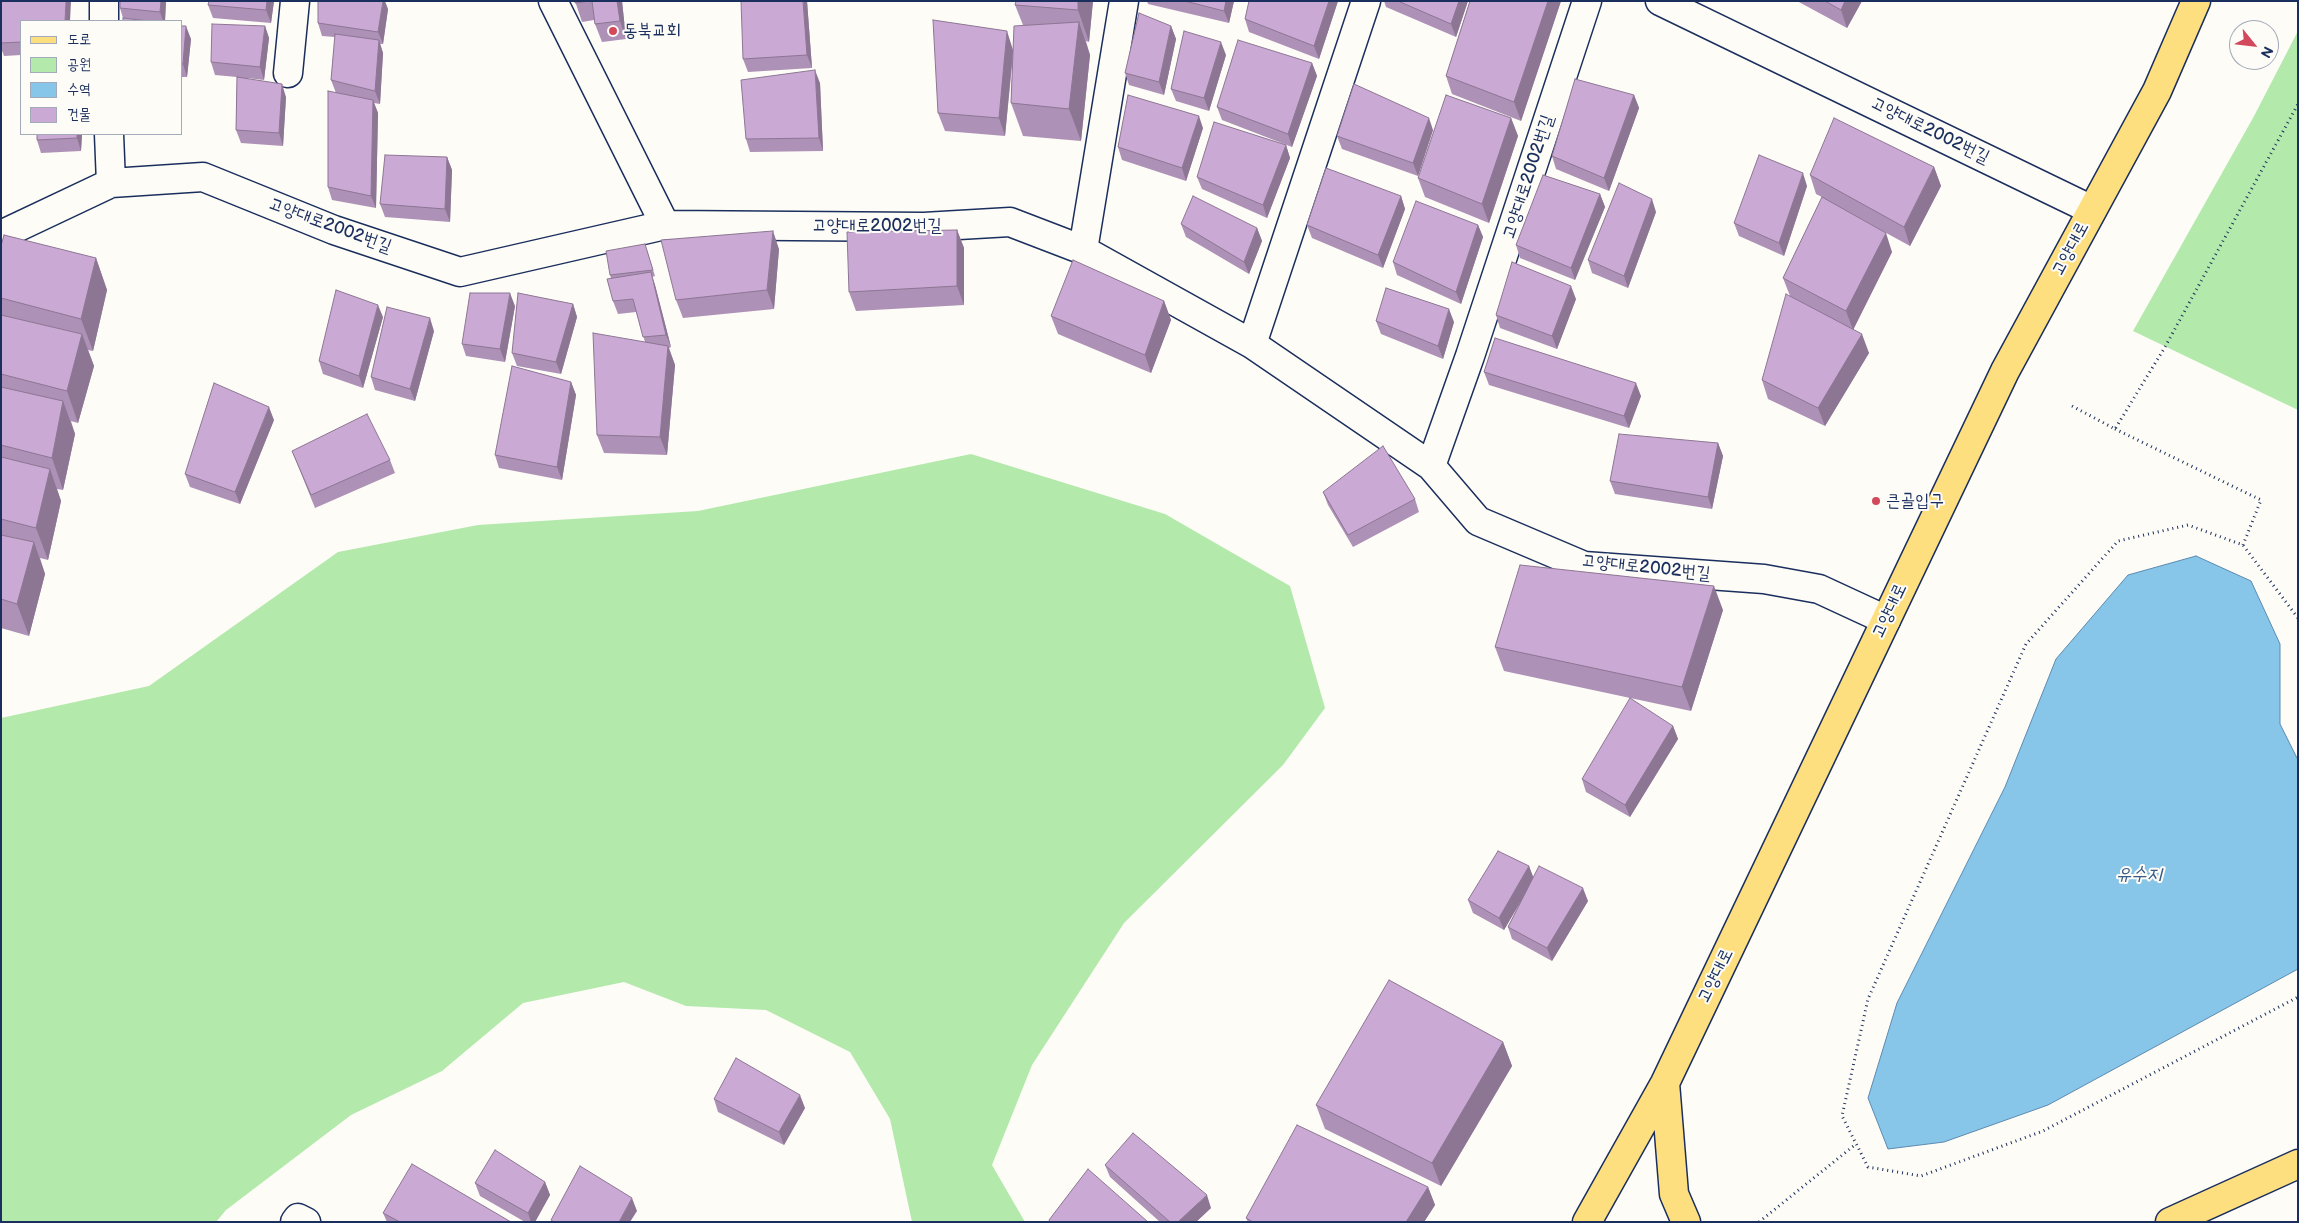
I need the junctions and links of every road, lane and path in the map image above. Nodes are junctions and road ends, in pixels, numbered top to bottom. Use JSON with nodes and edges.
{"nodes":[{"id":1,"x":104,"y":1,"type":"edge"},
{"id":2,"x":295,"y":1,"type":"edge"},
{"id":3,"x":553,"y":1,"type":"edge"},
{"id":4,"x":1124,"y":1,"type":"edge"},
{"id":5,"x":1366,"y":1,"type":"edge"},
{"id":6,"x":1587,"y":1,"type":"edge"},
{"id":7,"x":1660,"y":1,"type":"edge"},
{"id":8,"x":2196,"y":1,"type":"edge"},
{"id":9,"x":104,"y":20,"type":"edge"},
{"id":10,"x":288,"y":73,"type":"dead end"},
{"id":11,"x":2298,"y":104,"type":"edge"},
{"id":12,"x":109,"y":135,"type":"edge"},
{"id":13,"x":111,"y":183,"type":"junction"},
{"id":14,"x":2092,"y":210,"type":"junction"},
{"id":15,"x":665,"y":225,"type":"junction"},
{"id":16,"x":1,"y":234,"type":"edge"},
{"id":17,"x":1084,"y":250,"type":"junction"},
{"id":18,"x":1252,"y":344,"type":"junction"},
{"id":19,"x":2072,"y":406,"type":"dead end"},
{"id":20,"x":2115,"y":429,"type":"junction"},
{"id":21,"x":1431,"y":466,"type":"junction"},
{"id":22,"x":2242,"y":545,"type":"junction"},
{"id":23,"x":2298,"y":618,"type":"edge"},
{"id":24,"x":1886,"y":620,"type":"junction"},
{"id":25,"x":2298,"y":998,"type":"edge"},
{"id":26,"x":1665,"y":1084,"type":"junction"},
{"id":27,"x":1856,"y":1144,"type":"junction"},
{"id":28,"x":2298,"y":1164,"type":"edge"},
{"id":29,"x":1587,"y":1222,"type":"edge"},
{"id":30,"x":1686,"y":1222,"type":"edge"},
{"id":31,"x":1759,"y":1222,"type":"edge"},
{"id":32,"x":2170,"y":1222,"type":"edge"}],
"edges":[{"from":1,"to":9,"type":"street"},
{"from":2,"to":10,"type":"street"},
{"from":3,"to":15,"type":"street"},
{"from":4,"to":17,"type":"street"},
{"from":5,"to":18,"type":"street"},
{"from":6,"to":21,"type":"street","name":"고양대로2002번길"},
{"from":7,"to":14,"type":"street","name":"고양대로2002번길"},
{"from":8,"to":14,"type":"main road","name":"고양대로"},
{"from":11,"to":20,"type":"path"},
{"from":12,"to":13,"type":"street"},
{"from":13,"to":15,"type":"street","name":"고양대로2002번길"},
{"from":13,"to":16,"type":"street","name":"고양대로2002번길"},
{"from":14,"to":24,"type":"main road","name":"고양대로"},
{"from":15,"to":17,"type":"street","name":"고양대로2002번길"},
{"from":17,"to":18,"type":"street","name":"고양대로2002번길"},
{"from":18,"to":21,"type":"street","name":"고양대로2002번길"},
{"from":19,"to":20,"type":"path"},
{"from":20,"to":22,"type":"path"},
{"from":21,"to":24,"type":"street","name":"고양대로2002번길"},
{"from":22,"to":23,"type":"path"},
{"from":22,"to":27,"type":"path"},
{"from":24,"to":26,"type":"main road","name":"고양대로"},
{"from":25,"to":27,"type":"path"},
{"from":26,"to":29,"type":"main road","name":"고양대로"},
{"from":26,"to":30,"type":"main road"},
{"from":27,"to":31,"type":"path"},
{"from":28,"to":32,"type":"main road"}]}
